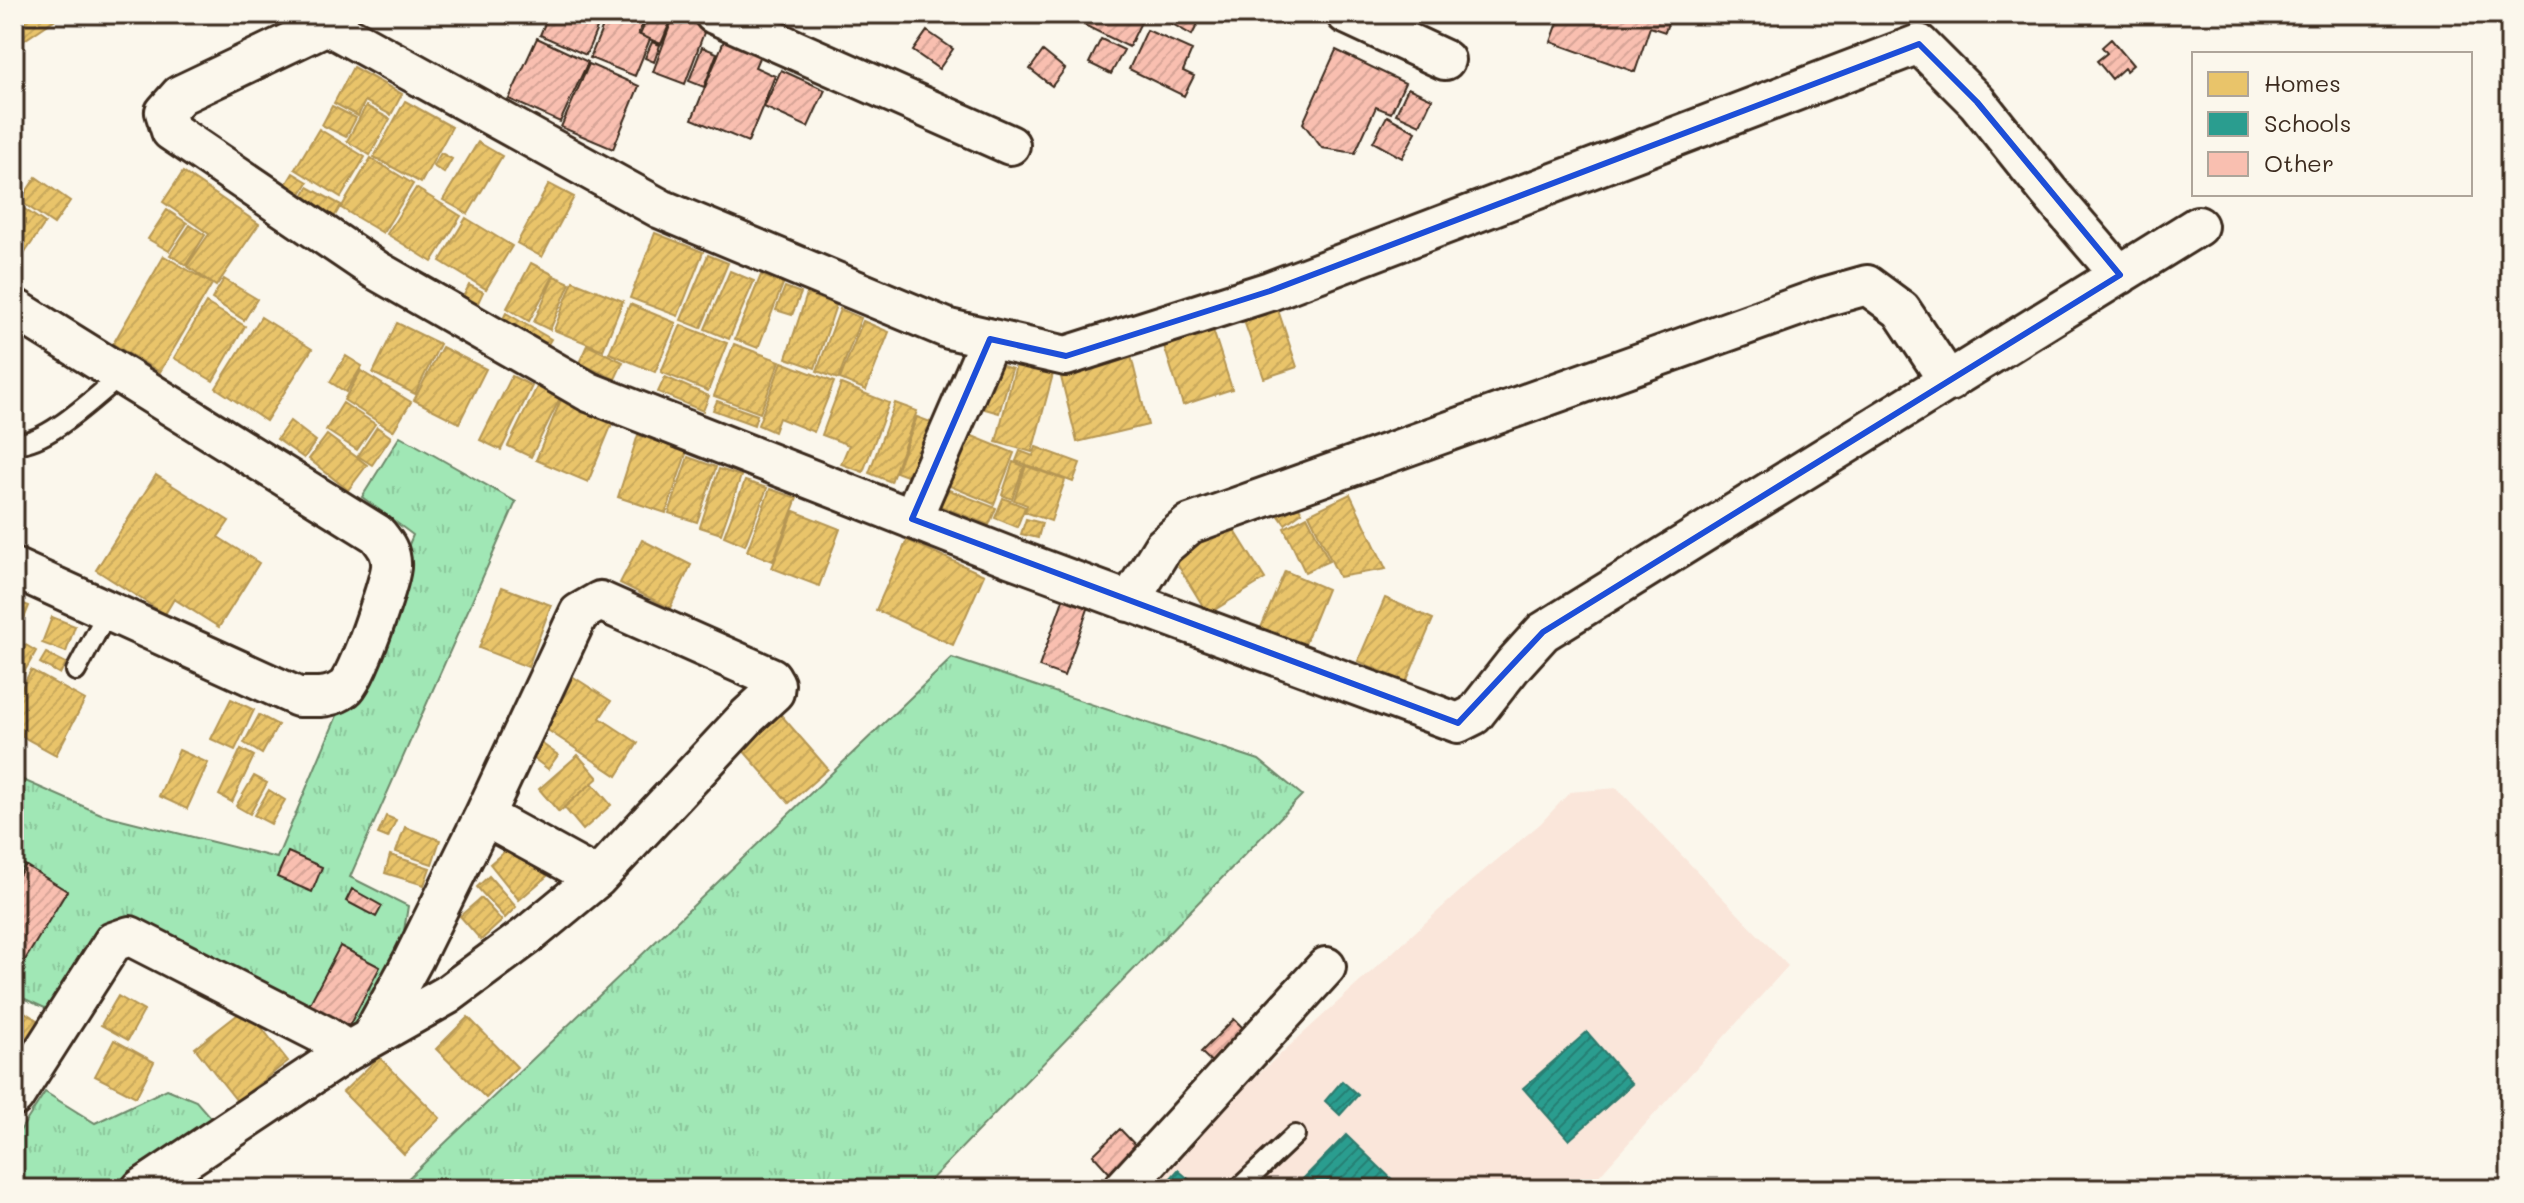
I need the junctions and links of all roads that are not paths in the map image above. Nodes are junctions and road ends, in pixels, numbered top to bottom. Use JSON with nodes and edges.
{"nodes":[{"id":1,"x":714,"y":14,"type":"edge"},
{"id":2,"x":1346,"y":14,"type":"edge"},
{"id":3,"x":323,"y":19,"type":"edge"},
{"id":4,"x":1445,"y":60,"type":"dead end"},
{"id":5,"x":1010,"y":145,"type":"dead end"},
{"id":6,"x":2198,"y":226,"type":"dead end"},
{"id":7,"x":2120,"y":275,"type":"junction"},
{"id":8,"x":14,"y":308,"type":"edge"},
{"id":9,"x":990,"y":339,"type":"junction"},
{"id":10,"x":122,"y":375,"type":"junction"},
{"id":11,"x":1949,"y":382,"type":"junction"},
{"id":12,"x":14,"y":443,"type":"edge"},
{"id":13,"x":912,"y":519,"type":"junction"},
{"id":14,"x":14,"y":568,"type":"edge"},
{"id":15,"x":1129,"y":602,"type":"junction"},
{"id":16,"x":108,"y":611,"type":"junction"},
{"id":17,"x":76,"y":671,"type":"dead end"},
{"id":18,"x":484,"y":816,"type":"junction"},
{"id":19,"x":597,"y":878,"type":"junction"},
{"id":20,"x":1326,"y":967,"type":"dead end"},
{"id":21,"x":360,"y":1044,"type":"junction"},
{"id":22,"x":14,"y":1097,"type":"edge"},
{"id":23,"x":1295,"y":1135,"type":"dead end"},
{"id":24,"x":141,"y":1189,"type":"edge"},
{"id":25,"x":1123,"y":1189,"type":"edge"},
{"id":26,"x":1238,"y":1189,"type":"edge"}],
"edges":[{"from":1,"to":5,"type":"street"},
{"from":2,"to":4,"type":"street"},
{"from":3,"to":9,"type":"street"},
{"from":3,"to":13,"type":"street"},
{"from":6,"to":7,"type":"street"},
{"from":7,"to":9,"type":"street"},
{"from":7,"to":11,"type":"street"},
{"from":8,"to":10,"type":"street"},
{"from":9,"to":13,"type":"street"},
{"from":10,"to":12,"type":"lane"},
{"from":10,"to":16,"type":"street"},
{"from":11,"to":15,"type":"street"},
{"from":11,"to":15,"type":"street"},
{"from":13,"to":15,"type":"street"},
{"from":14,"to":16,"type":"street"},
{"from":16,"to":17,"type":"lane"},
{"from":18,"to":19,"type":"street"},
{"from":18,"to":19,"type":"street"},
{"from":18,"to":21,"type":"street"},
{"from":19,"to":21,"type":"street"},
{"from":20,"to":25,"type":"street"},
{"from":21,"to":22,"type":"street"},
{"from":21,"to":24,"type":"street"},
{"from":23,"to":26,"type":"lane"}]}
